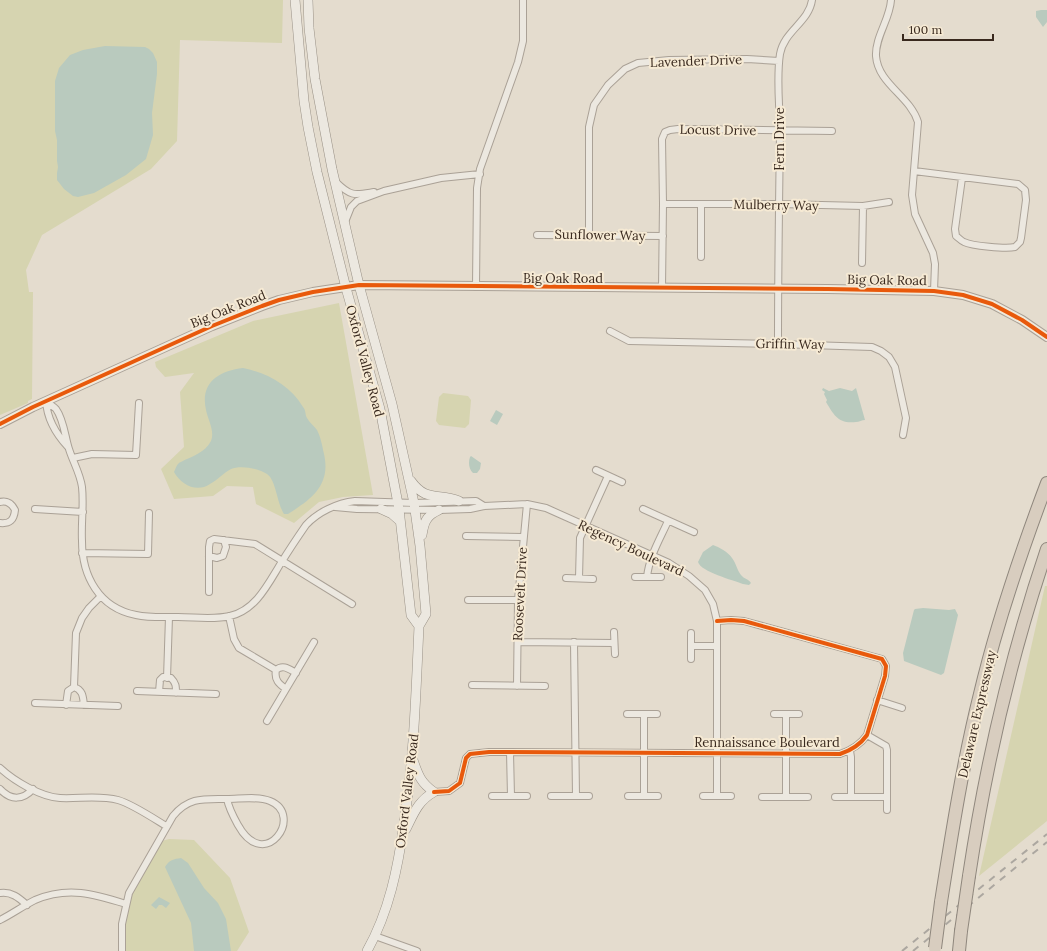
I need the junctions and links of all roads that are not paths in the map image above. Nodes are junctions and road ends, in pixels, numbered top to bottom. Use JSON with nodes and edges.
{"nodes":[{"id":1,"x":295,"y":0,"type":"edge"},
{"id":2,"x":308,"y":0,"type":"edge"},
{"id":3,"x":522,"y":0,"type":"edge"},
{"id":4,"x":812,"y":0,"type":"edge"},
{"id":5,"x":891,"y":0,"type":"edge"},
{"id":6,"x":779,"y":61,"type":"junction"},
{"id":7,"x":780,"y":131,"type":"junction"},
{"id":8,"x":832,"y":131,"type":"dead end"},
{"id":9,"x":914,"y":171,"type":"junction"},
{"id":10,"x":480,"y":174,"type":"junction"},
{"id":11,"x":962,"y":178,"type":"junction"},
{"id":12,"x":335,"y":181,"type":"junction"},
{"id":13,"x":384,"y":192,"type":"junction"},
{"id":14,"x":889,"y":202,"type":"dead end"},
{"id":15,"x":663,"y":204,"type":"junction"},
{"id":16,"x":701,"y":204,"type":"junction"},
{"id":17,"x":779,"y":204,"type":"junction"},
{"id":18,"x":863,"y":206,"type":"junction"},
{"id":19,"x":345,"y":223,"type":"junction"},
{"id":20,"x":538,"y":235,"type":"dead end"},
{"id":21,"x":589,"y":235,"type":"junction"},
{"id":22,"x":662,"y":236,"type":"junction"},
{"id":23,"x":701,"y":257,"type":"dead end"},
{"id":24,"x":862,"y":263,"type":"dead end"},
{"id":25,"x":359,"y":285,"type":"junction"},
{"id":26,"x":476,"y":287,"type":"junction"},
{"id":27,"x":346,"y":288,"type":"junction"},
{"id":28,"x":662,"y":288,"type":"junction"},
{"id":29,"x":778,"y":288,"type":"junction"},
{"id":30,"x":934,"y":291,"type":"junction"},
{"id":31,"x":610,"y":331,"type":"dead end"},
{"id":32,"x":1047,"y":337,"type":"edge"},
{"id":33,"x":778,"y":344,"type":"junction"},
{"id":34,"x":46,"y":401,"type":"junction"},
{"id":35,"x":139,"y":403,"type":"dead end"},
{"id":36,"x":0,"y":424,"type":"edge"},
{"id":37,"x":903,"y":435,"type":"dead end"},
{"id":38,"x":69,"y":449,"type":"junction"},
{"id":39,"x":72,"y":458,"type":"junction"},
{"id":40,"x":596,"y":470,"type":"dead end"},
{"id":41,"x":608,"y":476,"type":"junction"},
{"id":42,"x":410,"y":480,"type":"junction"},
{"id":43,"x":622,"y":482,"type":"dead end"},
{"id":44,"x":1047,"y":483,"type":"edge"},
{"id":45,"x":458,"y":501,"type":"junction"},
{"id":46,"x":0,"y":502,"type":"edge"},
{"id":47,"x":527,"y":504,"type":"junction"},
{"id":48,"x":398,"y":506,"type":"junction"},
{"id":49,"x":484,"y":506,"type":"junction"},
{"id":50,"x":335,"y":507,"type":"junction"},
{"id":51,"x":414,"y":507,"type":"junction"},
{"id":52,"x":36,"y":509,"type":"dead end"},
{"id":53,"x":381,"y":509,"type":"junction"},
{"id":54,"x":643,"y":509,"type":"dead end"},
{"id":55,"x":439,"y":510,"type":"junction"},
{"id":56,"x":83,"y":512,"type":"junction"},
{"id":57,"x":149,"y":513,"type":"dead end"},
{"id":58,"x":400,"y":521,"type":"junction"},
{"id":59,"x":668,"y":521,"type":"junction"},
{"id":60,"x":0,"y":523,"type":"edge"},
{"id":61,"x":586,"y":526,"type":"junction"},
{"id":62,"x":694,"y":532,"type":"dead end"},
{"id":63,"x":466,"y":536,"type":"dead end"},
{"id":64,"x":523,"y":536,"type":"junction"},
{"id":65,"x":224,"y":540,"type":"junction"},
{"id":66,"x":420,"y":546,"type":"junction"},
{"id":67,"x":1047,"y":549,"type":"edge"},
{"id":68,"x":82,"y":553,"type":"junction"},
{"id":69,"x":209,"y":556,"type":"junction"},
{"id":70,"x":652,"y":556,"type":"junction"},
{"id":71,"x":283,"y":560,"type":"junction"},
{"id":72,"x":635,"y":577,"type":"dead end"},
{"id":73,"x":647,"y":577,"type":"junction"},
{"id":74,"x":661,"y":577,"type":"dead end"},
{"id":75,"x":566,"y":578,"type":"dead end"},
{"id":76,"x":579,"y":578,"type":"junction"},
{"id":77,"x":593,"y":579,"type":"dead end"},
{"id":78,"x":210,"y":592,"type":"dead end"},
{"id":79,"x":100,"y":596,"type":"junction"},
{"id":80,"x":468,"y":600,"type":"dead end"},
{"id":81,"x":518,"y":600,"type":"junction"},
{"id":82,"x":352,"y":604,"type":"dead end"},
{"id":83,"x":230,"y":616,"type":"junction"},
{"id":84,"x":169,"y":617,"type":"junction"},
{"id":85,"x":717,"y":621,"type":"junction"},
{"id":86,"x":419,"y":626,"type":"junction"},
{"id":87,"x":614,"y":632,"type":"dead end"},
{"id":88,"x":691,"y":633,"type":"dead end"},
{"id":89,"x":314,"y":642,"type":"dead end"},
{"id":90,"x":518,"y":642,"type":"junction"},
{"id":91,"x":574,"y":642,"type":"junction"},
{"id":92,"x":614,"y":643,"type":"junction"},
{"id":93,"x":691,"y":646,"type":"junction"},
{"id":94,"x":717,"y":646,"type":"junction"},
{"id":95,"x":615,"y":654,"type":"dead end"},
{"id":96,"x":691,"y":659,"type":"dead end"},
{"id":97,"x":276,"y":670,"type":"junction"},
{"id":98,"x":296,"y":673,"type":"junction"},
{"id":99,"x":167,"y":678,"type":"junction"},
{"id":100,"x":472,"y":685,"type":"dead end"},
{"id":101,"x":517,"y":686,"type":"junction"},
{"id":102,"x":545,"y":686,"type":"dead end"},
{"id":103,"x":74,"y":687,"type":"junction"},
{"id":104,"x":286,"y":689,"type":"junction"},
{"id":105,"x":137,"y":691,"type":"dead end"},
{"id":106,"x":158,"y":692,"type":"junction"},
{"id":107,"x":176,"y":693,"type":"junction"},
{"id":108,"x":216,"y":694,"type":"dead end"},
{"id":109,"x":877,"y":700,"type":"junction"},
{"id":110,"x":35,"y":703,"type":"dead end"},
{"id":111,"x":66,"y":704,"type":"junction"},
{"id":112,"x":84,"y":705,"type":"junction"},
{"id":113,"x":118,"y":706,"type":"dead end"},
{"id":114,"x":902,"y":708,"type":"dead end"},
{"id":115,"x":627,"y":714,"type":"dead end"},
{"id":116,"x":644,"y":714,"type":"junction"},
{"id":117,"x":657,"y":714,"type":"dead end"},
{"id":118,"x":774,"y":714,"type":"dead end"},
{"id":119,"x":786,"y":714,"type":"junction"},
{"id":120,"x":799,"y":714,"type":"dead end"},
{"id":121,"x":267,"y":721,"type":"dead end"},
{"id":122,"x":867,"y":735,"type":"junction"},
{"id":123,"x":850,"y":750,"type":"junction"},
{"id":124,"x":510,"y":752,"type":"junction"},
{"id":125,"x":575,"y":752,"type":"junction"},
{"id":126,"x":644,"y":753,"type":"junction"},
{"id":127,"x":717,"y":753,"type":"junction"},
{"id":128,"x":786,"y":753,"type":"junction"},
{"id":129,"x":412,"y":757,"type":"junction"},
{"id":130,"x":0,"y":768,"type":"edge"},
{"id":131,"x":33,"y":789,"type":"junction"},
{"id":132,"x":0,"y":790,"type":"edge"},
{"id":133,"x":434,"y":792,"type":"junction"},
{"id":134,"x":492,"y":796,"type":"dead end"},
{"id":135,"x":511,"y":796,"type":"junction"},
{"id":136,"x":528,"y":796,"type":"dead end"},
{"id":137,"x":551,"y":796,"type":"dead end"},
{"id":138,"x":576,"y":796,"type":"junction"},
{"id":139,"x":589,"y":796,"type":"dead end"},
{"id":140,"x":628,"y":796,"type":"dead end"},
{"id":141,"x":644,"y":796,"type":"junction"},
{"id":142,"x":658,"y":796,"type":"dead end"},
{"id":143,"x":703,"y":796,"type":"dead end"},
{"id":144,"x":717,"y":796,"type":"junction"},
{"id":145,"x":731,"y":796,"type":"dead end"},
{"id":146,"x":786,"y":796,"type":"junction"},
{"id":147,"x":762,"y":797,"type":"dead end"},
{"id":148,"x":808,"y":797,"type":"dead end"},
{"id":149,"x":834,"y":797,"type":"dead end"},
{"id":150,"x":851,"y":797,"type":"junction"},
{"id":151,"x":887,"y":797,"type":"junction"},
{"id":152,"x":227,"y":800,"type":"junction"},
{"id":153,"x":887,"y":810,"type":"dead end"},
{"id":154,"x":166,"y":826,"type":"junction"},
{"id":155,"x":402,"y":835,"type":"junction"},
{"id":156,"x":0,"y":893,"type":"edge"},
{"id":157,"x":126,"y":904,"type":"junction"},
{"id":158,"x":27,"y":905,"type":"junction"},
{"id":159,"x":0,"y":920,"type":"edge"},
{"id":160,"x":375,"y":936,"type":"junction"},
{"id":161,"x":935,"y":950,"type":"edge"},
{"id":162,"x":122,"y":951,"type":"edge"},
{"id":163,"x":367,"y":951,"type":"edge"},
{"id":164,"x":417,"y":951,"type":"edge"},
{"id":165,"x":959,"y":951,"type":"edge"}],
"edges":[{"from":1,"to":27,"type":"main road","name":"Oxford Valley Road"},
{"from":2,"to":12,"type":"main road","name":"Oxford Valley Road"},
{"from":3,"to":10,"type":"street"},
{"from":4,"to":6,"type":"street","name":"Fern Drive"},
{"from":5,"to":9,"type":"street"},
{"from":6,"to":7,"type":"street","name":"Fern Drive"},
{"from":6,"to":21,"type":"street","name":"Lavender Drive"},
{"from":7,"to":8,"type":"street","name":"Locust Drive"},
{"from":7,"to":15,"type":"street","name":"Locust Drive"},
{"from":7,"to":17,"type":"street","name":"Fern Drive"},
{"from":9,"to":11,"type":"street"},
{"from":9,"to":30,"type":"street"},
{"from":10,"to":13,"type":"street"},
{"from":10,"to":26,"type":"street"},
{"from":11,"to":11,"type":"street"},
{"from":12,"to":13,"type":"street"},
{"from":12,"to":19,"type":"main road","name":"Oxford Valley Road"},
{"from":13,"to":19,"type":"street"},
{"from":14,"to":18,"type":"street","name":"Mulberry Way"},
{"from":15,"to":16,"type":"street","name":"Mulberry Way"},
{"from":15,"to":22,"type":"street","name":"Locust Drive"},
{"from":16,"to":17,"type":"street","name":"Mulberry Way"},
{"from":16,"to":23,"type":"street"},
{"from":17,"to":18,"type":"street","name":"Mulberry Way"},
{"from":17,"to":29,"type":"street","name":"Fern Drive"},
{"from":18,"to":24,"type":"street"},
{"from":19,"to":25,"type":"main road","name":"Oxford Valley Road"},
{"from":20,"to":21,"type":"street","name":"Sunflower Way"},
{"from":21,"to":22,"type":"street","name":"Sunflower Way"},
{"from":22,"to":28,"type":"street","name":"Locust Drive"},
{"from":25,"to":26,"type":"street","name":"Big Oak Road"},
{"from":25,"to":27,"type":"street","name":"Big Oak Road"},
{"from":25,"to":42,"type":"main road","name":"Oxford Valley Road"},
{"from":26,"to":28,"type":"street","name":"Big Oak Road"},
{"from":27,"to":34,"type":"street","name":"Big Oak Road"},
{"from":27,"to":48,"type":"main road","name":"Oxford Valley Road"},
{"from":28,"to":29,"type":"street","name":"Big Oak Road"},
{"from":29,"to":30,"type":"street","name":"Big Oak Road"},
{"from":29,"to":33,"type":"street","name":"Fern Drive"},
{"from":30,"to":32,"type":"street","name":"Big Oak Road"},
{"from":31,"to":33,"type":"street","name":"Griffin Way"},
{"from":33,"to":37,"type":"street","name":"Griffin Way"},
{"from":34,"to":36,"type":"street","name":"Big Oak Road"},
{"from":34,"to":38,"type":"street"},
{"from":34,"to":38,"type":"street"},
{"from":35,"to":39,"type":"street"},
{"from":38,"to":39,"type":"street"},
{"from":39,"to":56,"type":"street"},
{"from":40,"to":41,"type":"street"},
{"from":41,"to":43,"type":"street"},
{"from":41,"to":61,"type":"street"},
{"from":42,"to":45,"type":"main road"},
{"from":42,"to":51,"type":"main road","name":"Oxford Valley Road"},
{"from":44,"to":161,"type":"highway","name":"Delaware Expressway","bridge":true},
{"from":45,"to":49,"type":"street","name":"Regency Boulevard"},
{"from":45,"to":51,"type":"street","name":"Regency Boulevard"},
{"from":46,"to":60,"type":"street"},
{"from":47,"to":49,"type":"street","name":"Regency Boulevard"},
{"from":47,"to":61,"type":"street","name":"Regency Boulevard"},
{"from":47,"to":64,"type":"street","name":"Roosevelt Drive"},
{"from":48,"to":50,"type":"street"},
{"from":48,"to":51,"type":"street"},
{"from":48,"to":53,"type":"street"},
{"from":48,"to":58,"type":"main road","name":"Oxford Valley Road"},
{"from":49,"to":55,"type":"street","name":"Regency Boulevard"},
{"from":50,"to":53,"type":"street"},
{"from":50,"to":71,"type":"street"},
{"from":51,"to":55,"type":"street","name":"Regency Boulevard"},
{"from":51,"to":66,"type":"main road","name":"Oxford Valley Road"},
{"from":52,"to":56,"type":"street"},
{"from":53,"to":58,"type":"main road"},
{"from":54,"to":59,"type":"street"},
{"from":55,"to":66,"type":"main road"},
{"from":56,"to":68,"type":"street"},
{"from":57,"to":68,"type":"street"},
{"from":58,"to":86,"type":"main road","name":"Oxford Valley Road"},
{"from":59,"to":62,"type":"street"},
{"from":59,"to":70,"type":"street"},
{"from":61,"to":70,"type":"street","name":"Regency Boulevard"},
{"from":61,"to":76,"type":"street"},
{"from":63,"to":64,"type":"street"},
{"from":64,"to":81,"type":"street","name":"Roosevelt Drive"},
{"from":65,"to":69,"type":"street"},
{"from":65,"to":69,"type":"street"},
{"from":65,"to":71,"type":"street"},
{"from":66,"to":86,"type":"main road","name":"Oxford Valley Road"},
{"from":67,"to":165,"type":"highway","name":"Delaware Expressway","bridge":true},
{"from":68,"to":79,"type":"street"},
{"from":69,"to":78,"type":"street"},
{"from":70,"to":73,"type":"street"},
{"from":70,"to":85,"type":"street","name":"Regency Boulevard"},
{"from":71,"to":82,"type":"street"},
{"from":71,"to":83,"type":"street"},
{"from":72,"to":73,"type":"street"},
{"from":73,"to":74,"type":"street"},
{"from":75,"to":76,"type":"street"},
{"from":76,"to":77,"type":"street"},
{"from":79,"to":84,"type":"street"},
{"from":79,"to":103,"type":"street"},
{"from":80,"to":81,"type":"street"},
{"from":81,"to":90,"type":"street","name":"Roosevelt Drive"},
{"from":83,"to":84,"type":"street"},
{"from":83,"to":97,"type":"street"},
{"from":84,"to":99,"type":"street"},
{"from":85,"to":94,"type":"street","name":"Regency Boulevard"},
{"from":85,"to":109,"type":"street"},
{"from":86,"to":129,"type":"main road","name":"Oxford Valley Road"},
{"from":87,"to":92,"type":"street"},
{"from":88,"to":93,"type":"street"},
{"from":89,"to":98,"type":"street"},
{"from":90,"to":91,"type":"street"},
{"from":90,"to":101,"type":"street","name":"Roosevelt Drive"},
{"from":91,"to":92,"type":"street"},
{"from":91,"to":125,"type":"street"},
{"from":92,"to":95,"type":"street"},
{"from":93,"to":94,"type":"street"},
{"from":93,"to":96,"type":"street"},
{"from":94,"to":127,"type":"street","name":"Regency Boulevard"},
{"from":97,"to":98,"type":"street"},
{"from":97,"to":104,"type":"street"},
{"from":98,"to":104,"type":"street"},
{"from":99,"to":106,"type":"street"},
{"from":99,"to":107,"type":"street"},
{"from":100,"to":101,"type":"street"},
{"from":101,"to":102,"type":"street"},
{"from":103,"to":111,"type":"street"},
{"from":103,"to":112,"type":"street"},
{"from":104,"to":121,"type":"street"},
{"from":105,"to":106,"type":"street"},
{"from":106,"to":107,"type":"street"},
{"from":107,"to":108,"type":"street"},
{"from":109,"to":114,"type":"street"},
{"from":109,"to":122,"type":"street"},
{"from":110,"to":111,"type":"street"},
{"from":111,"to":112,"type":"street"},
{"from":112,"to":113,"type":"street"},
{"from":115,"to":116,"type":"street"},
{"from":116,"to":117,"type":"street"},
{"from":116,"to":126,"type":"street"},
{"from":118,"to":119,"type":"street"},
{"from":119,"to":120,"type":"street"},
{"from":119,"to":128,"type":"street"},
{"from":122,"to":123,"type":"street","name":"Rennaissance Boulevard"},
{"from":122,"to":151,"type":"street"},
{"from":123,"to":128,"type":"street","name":"Rennaissance Boulevard"},
{"from":123,"to":150,"type":"street"},
{"from":124,"to":125,"type":"street","name":"Rennaissance Boulevard"},
{"from":124,"to":133,"type":"street","name":"Rennaissance Boulevard"},
{"from":124,"to":135,"type":"street"},
{"from":125,"to":126,"type":"street","name":"Rennaissance Boulevard"},
{"from":125,"to":138,"type":"street"},
{"from":126,"to":127,"type":"street","name":"Rennaissance Boulevard"},
{"from":126,"to":141,"type":"street"},
{"from":127,"to":128,"type":"street","name":"Rennaissance Boulevard"},
{"from":127,"to":144,"type":"street","name":"Regency Boulevard"},
{"from":128,"to":146,"type":"street"},
{"from":129,"to":133,"type":"main road"},
{"from":129,"to":155,"type":"main road","name":"Oxford Valley Road"},
{"from":130,"to":131,"type":"street"},
{"from":131,"to":132,"type":"street"},
{"from":131,"to":154,"type":"street"},
{"from":133,"to":155,"type":"main road"},
{"from":134,"to":135,"type":"street"},
{"from":135,"to":136,"type":"street"},
{"from":137,"to":138,"type":"street"},
{"from":138,"to":139,"type":"street"},
{"from":140,"to":141,"type":"street"},
{"from":141,"to":142,"type":"street"},
{"from":143,"to":144,"type":"street"},
{"from":144,"to":145,"type":"street"},
{"from":146,"to":147,"type":"street"},
{"from":146,"to":148,"type":"street"},
{"from":149,"to":150,"type":"street"},
{"from":150,"to":151,"type":"street"},
{"from":151,"to":153,"type":"street"},
{"from":152,"to":152,"type":"street"},
{"from":152,"to":154,"type":"street"},
{"from":154,"to":157,"type":"street"},
{"from":155,"to":160,"type":"main road","name":"Oxford Valley Road"},
{"from":156,"to":158,"type":"street"},
{"from":157,"to":158,"type":"street"},
{"from":157,"to":162,"type":"street"},
{"from":158,"to":159,"type":"street"},
{"from":160,"to":163,"type":"main road","name":"Oxford Valley Road"},
{"from":160,"to":164,"type":"street"}]}
